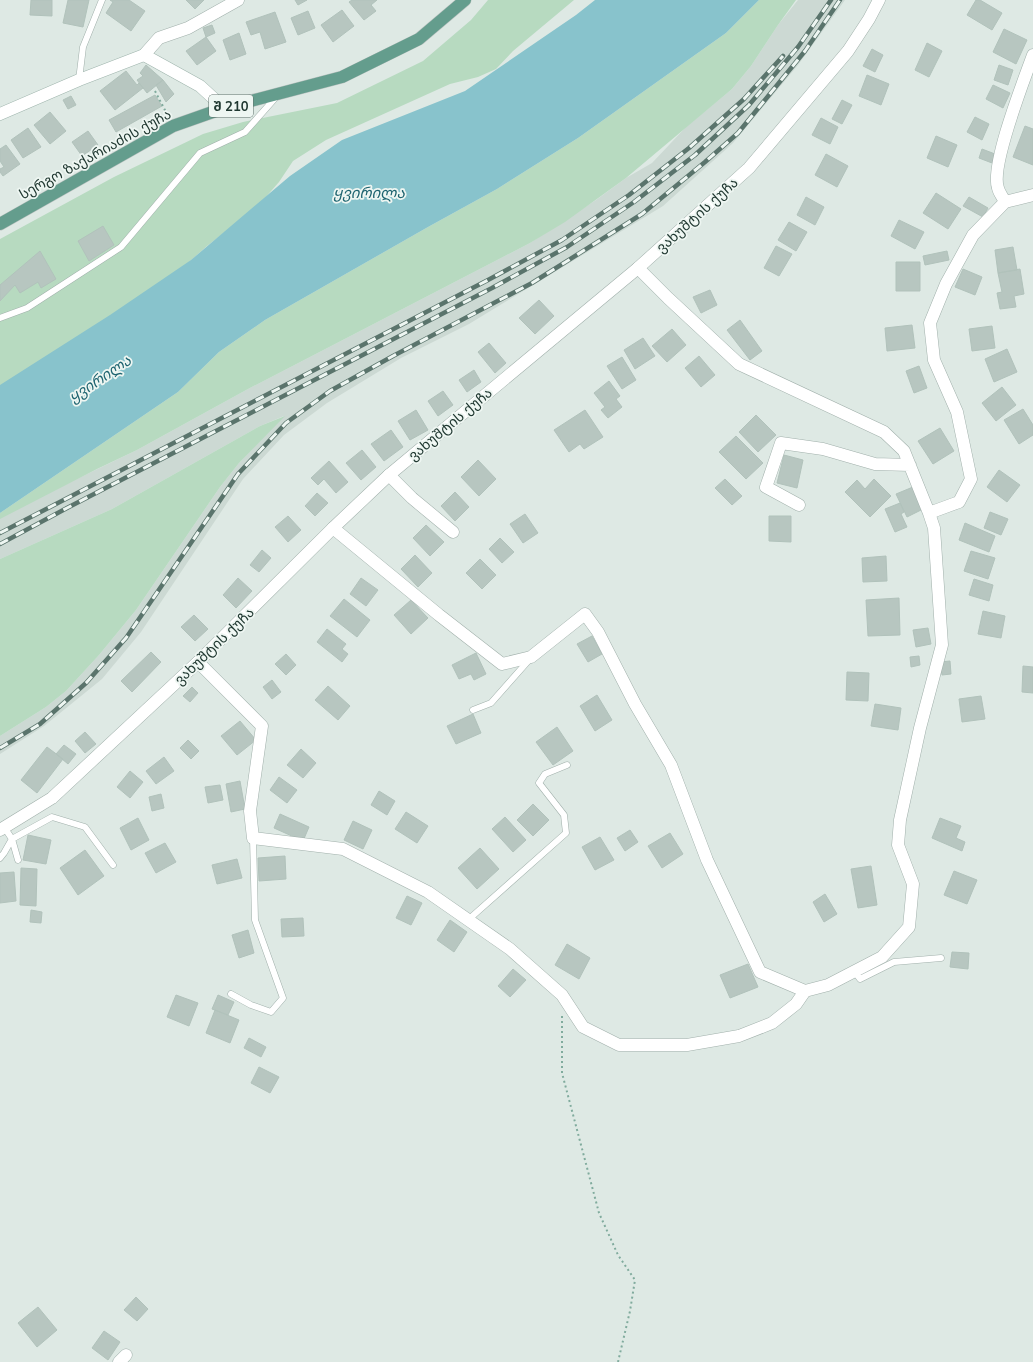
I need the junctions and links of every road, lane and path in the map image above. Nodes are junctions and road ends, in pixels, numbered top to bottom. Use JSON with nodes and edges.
{"nodes":[{"id":1,"x":102,"y":0,"type":"edge"},
{"id":2,"x":238,"y":0,"type":"edge"},
{"id":3,"x":465,"y":0,"type":"edge"},
{"id":4,"x":879,"y":0,"type":"edge"},
{"id":5,"x":144,"y":55,"type":"junction"},
{"id":6,"x":1033,"y":55,"type":"edge"},
{"id":7,"x":79,"y":80,"type":"junction"},
{"id":8,"x":155,"y":91,"type":"dead end"},
{"id":9,"x":279,"y":94,"type":"junction"},
{"id":10,"x":224,"y":108,"type":"junction"},
{"id":11,"x":165,"y":109,"type":"dead end"},
{"id":12,"x":0,"y":114,"type":"edge"},
{"id":13,"x":1033,"y":195,"type":"edge"},
{"id":14,"x":1005,"y":202,"type":"junction"},
{"id":15,"x":0,"y":224,"type":"edge"},
{"id":16,"x":638,"y":268,"type":"junction"},
{"id":17,"x":0,"y":318,"type":"edge"},
{"id":18,"x":910,"y":465,"type":"junction"},
{"id":19,"x":389,"y":475,"type":"junction"},
{"id":20,"x":799,"y":505,"type":"dead end"},
{"id":21,"x":929,"y":513,"type":"junction"},
{"id":22,"x":333,"y":528,"type":"junction"},
{"id":23,"x":453,"y":532,"type":"dead end"},
{"id":24,"x":531,"y":657,"type":"junction"},
{"id":25,"x":198,"y":662,"type":"junction"},
{"id":26,"x":473,"y":710,"type":"dead end"},
{"id":27,"x":567,"y":765,"type":"dead end"},
{"id":28,"x":2,"y":828,"type":"edge"},
{"id":29,"x":253,"y":838,"type":"junction"},
{"id":30,"x":12,"y":839,"type":"junction"},
{"id":31,"x":0,"y":858,"type":"edge"},
{"id":32,"x":18,"y":860,"type":"dead end"},
{"id":33,"x":113,"y":865,"type":"dead end"},
{"id":34,"x":468,"y":920,"type":"junction"},
{"id":35,"x":941,"y":958,"type":"dead end"},
{"id":36,"x":854,"y":971,"type":"junction"},
{"id":37,"x":805,"y":991,"type":"junction"},
{"id":38,"x":231,"y":994,"type":"dead end"},
{"id":39,"x":562,"y":995,"type":"junction"},
{"id":40,"x":618,"y":1362,"type":"edge"}],
"edges":[{"from":1,"to":7,"type":"lane"},
{"from":2,"to":5,"type":"street"},
{"from":3,"to":9,"type":"main road","name":"სერგო ზაქარიაძის ქუჩა","number":"შ 210"},
{"from":4,"to":16,"type":"street","name":"ვახუშტის ქუჩა"},
{"from":5,"to":7,"type":"street"},
{"from":5,"to":10,"type":"street"},
{"from":6,"to":14,"type":"street"},
{"from":7,"to":12,"type":"street"},
{"from":8,"to":11,"type":"path"},
{"from":9,"to":10,"type":"main road","name":"სერგო ზაქარიაძის ქუჩა","number":"შ 210"},
{"from":9,"to":17,"type":"lane"},
{"from":10,"to":15,"type":"main road","name":"სერგო ზაქარიაძის ქუჩა","number":"შ 210"},
{"from":13,"to":14,"type":"street"},
{"from":14,"to":21,"type":"street"},
{"from":16,"to":18,"type":"street"},
{"from":16,"to":19,"type":"street","name":"ვახუშტის ქუჩა"},
{"from":18,"to":20,"type":"street"},
{"from":18,"to":21,"type":"street"},
{"from":19,"to":22,"type":"street","name":"ვახუშტის ქუჩა"},
{"from":19,"to":23,"type":"street"},
{"from":21,"to":36,"type":"street"},
{"from":22,"to":24,"type":"street"},
{"from":22,"to":25,"type":"street","name":"ვახუშტის ქუჩა"},
{"from":24,"to":26,"type":"lane"},
{"from":24,"to":37,"type":"street"},
{"from":25,"to":28,"type":"street","name":"ვახუშტის ქუჩა"},
{"from":25,"to":29,"type":"street"},
{"from":27,"to":34,"type":"lane"},
{"from":28,"to":30,"type":"lane"},
{"from":29,"to":34,"type":"street"},
{"from":29,"to":38,"type":"lane"},
{"from":30,"to":31,"type":"lane"},
{"from":30,"to":32,"type":"lane"},
{"from":30,"to":33,"type":"lane"},
{"from":34,"to":39,"type":"street"},
{"from":35,"to":36,"type":"lane"},
{"from":36,"to":37,"type":"street"},
{"from":37,"to":39,"type":"street"},
{"from":39,"to":40,"type":"path"}]}
